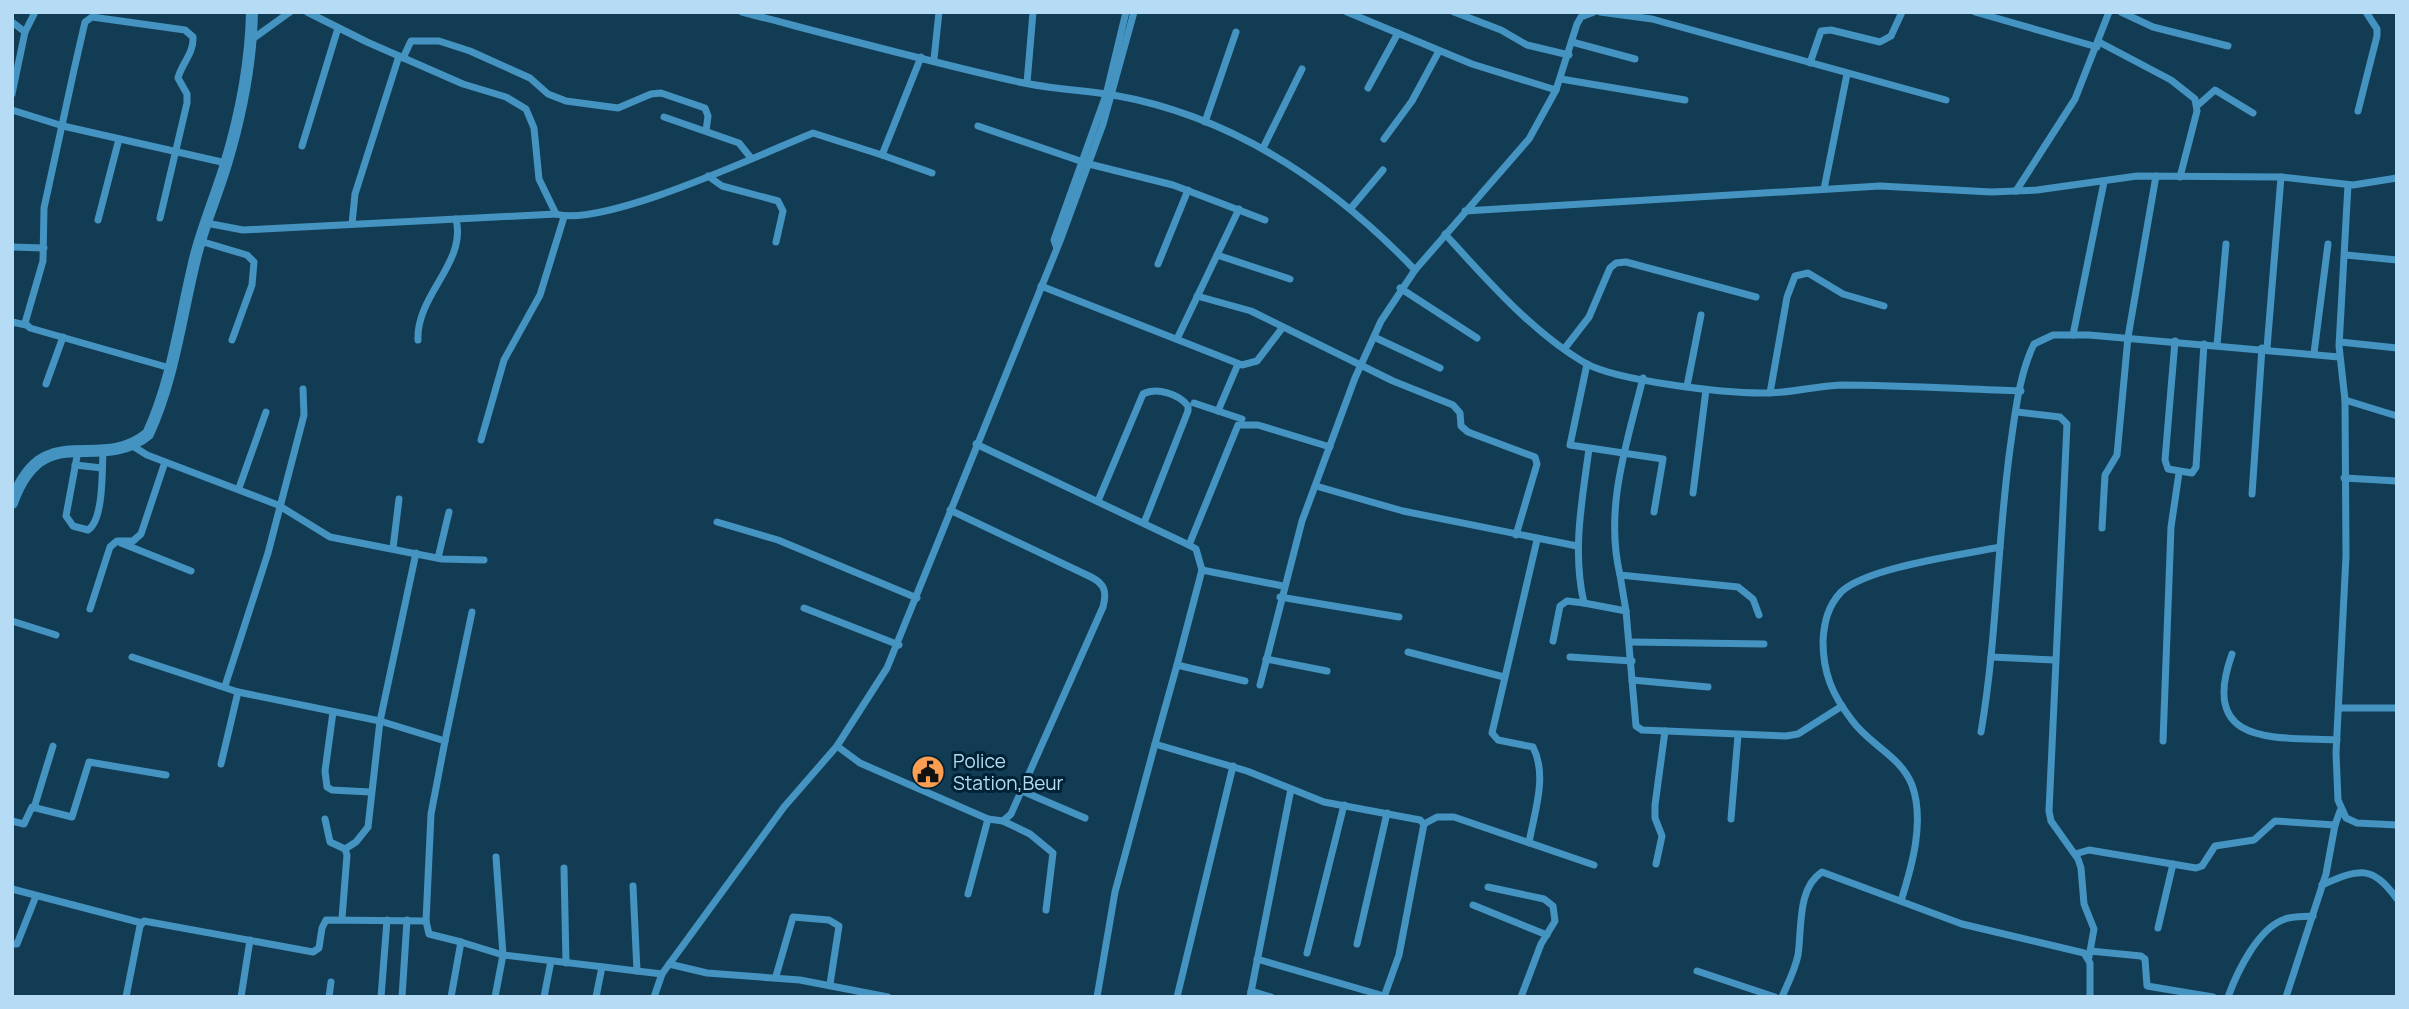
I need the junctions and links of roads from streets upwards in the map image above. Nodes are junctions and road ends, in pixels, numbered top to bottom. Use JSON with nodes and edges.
{"nodes":[{"id":1,"x":35,"y":12,"type":"edge"},
{"id":2,"x":252,"y":12,"type":"edge"},
{"id":3,"x":290,"y":12,"type":"edge"},
{"id":4,"x":307,"y":12,"type":"edge"},
{"id":5,"x":742,"y":12,"type":"edge"},
{"id":6,"x":939,"y":12,"type":"edge"},
{"id":7,"x":1033,"y":12,"type":"edge"},
{"id":8,"x":1126,"y":12,"type":"edge"},
{"id":9,"x":1134,"y":12,"type":"edge"},
{"id":10,"x":1347,"y":12,"type":"edge"},
{"id":11,"x":1454,"y":12,"type":"edge"},
{"id":12,"x":1594,"y":12,"type":"edge"},
{"id":13,"x":1600,"y":12,"type":"edge"},
{"id":14,"x":1902,"y":12,"type":"edge"},
{"id":15,"x":1975,"y":12,"type":"edge"},
{"id":16,"x":2109,"y":12,"type":"edge"},
{"id":17,"x":2121,"y":12,"type":"edge"},
{"id":18,"x":2366,"y":12,"type":"edge"},
{"id":19,"x":1581,"y":14,"type":"edge"},
{"id":20,"x":12,"y":22,"type":"edge"},
{"id":21,"x":338,"y":28,"type":"junction"},
{"id":22,"x":25,"y":32,"type":"junction"},
{"id":23,"x":1236,"y":32,"type":"dead end"},
{"id":24,"x":1398,"y":33,"type":"junction"},
{"id":25,"x":251,"y":40,"type":"junction"},
{"id":26,"x":1572,"y":42,"type":"junction"},
{"id":27,"x":2098,"y":44,"type":"junction"},
{"id":28,"x":2228,"y":46,"type":"dead end"},
{"id":29,"x":1439,"y":51,"type":"junction"},
{"id":30,"x":1569,"y":55,"type":"junction"},
{"id":31,"x":401,"y":57,"type":"junction"},
{"id":32,"x":921,"y":57,"type":"junction"},
{"id":33,"x":934,"y":59,"type":"junction"},
{"id":34,"x":1635,"y":59,"type":"dead end"},
{"id":35,"x":1810,"y":63,"type":"junction"},
{"id":36,"x":1302,"y":69,"type":"dead end"},
{"id":37,"x":1847,"y":74,"type":"junction"},
{"id":38,"x":1561,"y":79,"type":"junction"},
{"id":39,"x":1027,"y":83,"type":"junction"},
{"id":40,"x":1368,"y":88,"type":"dead end"},
{"id":41,"x":1556,"y":90,"type":"junction"},
{"id":42,"x":12,"y":94,"type":"edge"},
{"id":43,"x":1109,"y":95,"type":"junction"},
{"id":44,"x":1685,"y":100,"type":"dead end"},
{"id":45,"x":1946,"y":100,"type":"dead end"},
{"id":46,"x":2198,"y":105,"type":"junction"},
{"id":47,"x":12,"y":110,"type":"edge"},
{"id":48,"x":2358,"y":111,"type":"dead end"},
{"id":49,"x":2253,"y":113,"type":"dead end"},
{"id":50,"x":664,"y":117,"type":"dead end"},
{"id":51,"x":1205,"y":122,"type":"junction"},
{"id":52,"x":978,"y":126,"type":"dead end"},
{"id":53,"x":63,"y":127,"type":"junction"},
{"id":54,"x":706,"y":131,"type":"junction"},
{"id":55,"x":119,"y":139,"type":"junction"},
{"id":56,"x":1384,"y":139,"type":"dead end"},
{"id":57,"x":302,"y":146,"type":"dead end"},
{"id":58,"x":1264,"y":148,"type":"junction"},
{"id":59,"x":176,"y":152,"type":"junction"},
{"id":60,"x":882,"y":155,"type":"junction"},
{"id":61,"x":751,"y":158,"type":"junction"},
{"id":62,"x":226,"y":163,"type":"junction"},
{"id":63,"x":1086,"y":163,"type":"junction"},
{"id":64,"x":1383,"y":170,"type":"dead end"},
{"id":65,"x":932,"y":173,"type":"dead end"},
{"id":66,"x":2155,"y":176,"type":"junction"},
{"id":67,"x":708,"y":177,"type":"junction"},
{"id":68,"x":2180,"y":177,"type":"junction"},
{"id":69,"x":2281,"y":177,"type":"junction"},
{"id":70,"x":2397,"y":178,"type":"edge"},
{"id":71,"x":2104,"y":182,"type":"junction"},
{"id":72,"x":2348,"y":184,"type":"junction"},
{"id":73,"x":1824,"y":189,"type":"junction"},
{"id":74,"x":1188,"y":190,"type":"junction"},
{"id":75,"x":2015,"y":191,"type":"junction"},
{"id":76,"x":1351,"y":208,"type":"junction"},
{"id":77,"x":1240,"y":209,"type":"junction"},
{"id":78,"x":1465,"y":212,"type":"junction"},
{"id":79,"x":560,"y":216,"type":"junction"},
{"id":80,"x":160,"y":218,"type":"dead end"},
{"id":81,"x":456,"y":219,"type":"junction"},
{"id":82,"x":98,"y":220,"type":"dead end"},
{"id":83,"x":1265,"y":220,"type":"dead end"},
{"id":84,"x":206,"y":223,"type":"junction"},
{"id":85,"x":352,"y":224,"type":"junction"},
{"id":86,"x":1445,"y":234,"type":"junction"},
{"id":87,"x":200,"y":240,"type":"junction"},
{"id":88,"x":776,"y":242,"type":"dead end"},
{"id":89,"x":2226,"y":244,"type":"dead end"},
{"id":90,"x":2328,"y":244,"type":"dead end"},
{"id":91,"x":12,"y":247,"type":"edge"},
{"id":92,"x":44,"y":248,"type":"junction"},
{"id":93,"x":1217,"y":255,"type":"junction"},
{"id":94,"x":2346,"y":255,"type":"junction"},
{"id":95,"x":2397,"y":260,"type":"edge"},
{"id":96,"x":1158,"y":264,"type":"dead end"},
{"id":97,"x":1415,"y":270,"type":"junction"},
{"id":98,"x":1290,"y":279,"type":"dead end"},
{"id":99,"x":1041,"y":286,"type":"junction"},
{"id":100,"x":1400,"y":288,"type":"junction"},
{"id":101,"x":1197,"y":296,"type":"junction"},
{"id":102,"x":1756,"y":297,"type":"dead end"},
{"id":103,"x":1884,"y":306,"type":"dead end"},
{"id":104,"x":1701,"y":315,"type":"dead end"},
{"id":105,"x":12,"y":321,"type":"edge"},
{"id":106,"x":26,"y":325,"type":"junction"},
{"id":107,"x":1283,"y":327,"type":"junction"},
{"id":108,"x":2073,"y":335,"type":"junction"},
{"id":109,"x":63,"y":337,"type":"junction"},
{"id":110,"x":1374,"y":337,"type":"junction"},
{"id":111,"x":2128,"y":337,"type":"junction"},
{"id":112,"x":1477,"y":338,"type":"dead end"},
{"id":113,"x":1177,"y":339,"type":"junction"},
{"id":114,"x":232,"y":340,"type":"dead end"},
{"id":115,"x":418,"y":340,"type":"dead end"},
{"id":116,"x":2175,"y":341,"type":"junction"},
{"id":117,"x":2340,"y":342,"type":"junction"},
{"id":118,"x":2204,"y":344,"type":"junction"},
{"id":119,"x":2217,"y":345,"type":"junction"},
{"id":120,"x":1565,"y":348,"type":"junction"},
{"id":121,"x":2264,"y":348,"type":"junction"},
{"id":122,"x":2397,"y":348,"type":"edge"},
{"id":123,"x":2314,"y":353,"type":"junction"},
{"id":124,"x":2339,"y":357,"type":"junction"},
{"id":125,"x":1238,"y":364,"type":"junction"},
{"id":126,"x":1587,"y":364,"type":"junction"},
{"id":127,"x":1361,"y":365,"type":"junction"},
{"id":128,"x":170,"y":368,"type":"junction"},
{"id":129,"x":1440,"y":368,"type":"dead end"},
{"id":130,"x":1643,"y":378,"type":"junction"},
{"id":131,"x":46,"y":384,"type":"dead end"},
{"id":132,"x":1687,"y":386,"type":"junction"},
{"id":133,"x":303,"y":389,"type":"dead end"},
{"id":134,"x":1706,"y":390,"type":"junction"},
{"id":135,"x":2021,"y":391,"type":"junction"},
{"id":136,"x":1770,"y":393,"type":"junction"},
{"id":137,"x":2345,"y":400,"type":"junction"},
{"id":138,"x":1194,"y":403,"type":"dead end"},
{"id":139,"x":1218,"y":411,"type":"junction"},
{"id":140,"x":266,"y":412,"type":"dead end"},
{"id":141,"x":2017,"y":412,"type":"junction"},
{"id":142,"x":2397,"y":416,"type":"edge"},
{"id":143,"x":1242,"y":419,"type":"dead end"},
{"id":144,"x":481,"y":440,"type":"dead end"},
{"id":145,"x":131,"y":444,"type":"junction"},
{"id":146,"x":976,"y":444,"type":"junction"},
{"id":147,"x":1330,"y":447,"type":"junction"},
{"id":148,"x":103,"y":449,"type":"junction"},
{"id":149,"x":1589,"y":449,"type":"junction"},
{"id":150,"x":78,"y":451,"type":"junction"},
{"id":151,"x":1625,"y":452,"type":"junction"},
{"id":152,"x":165,"y":462,"type":"junction"},
{"id":153,"x":75,"y":465,"type":"junction"},
{"id":154,"x":102,"y":468,"type":"junction"},
{"id":155,"x":2179,"y":473,"type":"junction"},
{"id":156,"x":2344,"y":478,"type":"junction"},
{"id":157,"x":2397,"y":481,"type":"edge"},
{"id":158,"x":1316,"y":486,"type":"junction"},
{"id":159,"x":239,"y":488,"type":"junction"},
{"id":160,"x":1693,"y":494,"type":"dead end"},
{"id":161,"x":2252,"y":494,"type":"dead end"},
{"id":162,"x":399,"y":499,"type":"dead end"},
{"id":163,"x":1098,"y":501,"type":"junction"},
{"id":164,"x":12,"y":503,"type":"edge"},
{"id":165,"x":278,"y":505,"type":"junction"},
{"id":166,"x":950,"y":510,"type":"junction"},
{"id":167,"x":449,"y":512,"type":"dead end"},
{"id":168,"x":1654,"y":512,"type":"dead end"},
{"id":169,"x":717,"y":522,"type":"dead end"},
{"id":170,"x":1144,"y":523,"type":"junction"},
{"id":171,"x":2102,"y":528,"type":"dead end"},
{"id":172,"x":1516,"y":535,"type":"junction"},
{"id":173,"x":1537,"y":540,"type":"junction"},
{"id":174,"x":117,"y":541,"type":"junction"},
{"id":175,"x":1189,"y":545,"type":"junction"},
{"id":176,"x":1577,"y":546,"type":"junction"},
{"id":177,"x":2000,"y":547,"type":"junction"},
{"id":178,"x":393,"y":548,"type":"junction"},
{"id":179,"x":416,"y":553,"type":"junction"},
{"id":180,"x":438,"y":558,"type":"junction"},
{"id":181,"x":484,"y":561,"type":"dead end"},
{"id":182,"x":1202,"y":570,"type":"junction"},
{"id":183,"x":191,"y":571,"type":"dead end"},
{"id":184,"x":1620,"y":575,"type":"junction"},
{"id":185,"x":1283,"y":586,"type":"junction"},
{"id":186,"x":1280,"y":597,"type":"junction"},
{"id":187,"x":917,"y":598,"type":"junction"},
{"id":188,"x":1584,"y":603,"type":"junction"},
{"id":189,"x":804,"y":608,"type":"dead end"},
{"id":190,"x":90,"y":609,"type":"dead end"},
{"id":191,"x":1626,"y":611,"type":"junction"},
{"id":192,"x":472,"y":612,"type":"dead end"},
{"id":193,"x":1759,"y":615,"type":"dead end"},
{"id":194,"x":1399,"y":617,"type":"dead end"},
{"id":195,"x":12,"y":621,"type":"edge"},
{"id":196,"x":56,"y":635,"type":"dead end"},
{"id":197,"x":1553,"y":641,"type":"dead end"},
{"id":198,"x":1630,"y":642,"type":"junction"},
{"id":199,"x":1764,"y":644,"type":"dead end"},
{"id":200,"x":899,"y":645,"type":"junction"},
{"id":201,"x":1408,"y":652,"type":"dead end"},
{"id":202,"x":2232,"y":654,"type":"dead end"},
{"id":203,"x":132,"y":657,"type":"dead end"},
{"id":204,"x":1570,"y":657,"type":"dead end"},
{"id":205,"x":1991,"y":657,"type":"junction"},
{"id":206,"x":1266,"y":659,"type":"junction"},
{"id":207,"x":2054,"y":660,"type":"junction"},
{"id":208,"x":1632,"y":661,"type":"junction"},
{"id":209,"x":1177,"y":665,"type":"junction"},
{"id":210,"x":1327,"y":671,"type":"dead end"},
{"id":211,"x":1504,"y":677,"type":"junction"},
{"id":212,"x":1632,"y":680,"type":"junction"},
{"id":213,"x":1245,"y":681,"type":"dead end"},
{"id":214,"x":1260,"y":685,"type":"dead end"},
{"id":215,"x":225,"y":686,"type":"junction"},
{"id":216,"x":1708,"y":687,"type":"dead end"},
{"id":217,"x":238,"y":692,"type":"junction"},
{"id":218,"x":1842,"y":706,"type":"junction"},
{"id":219,"x":2339,"y":708,"type":"junction"},
{"id":220,"x":2397,"y":708,"type":"edge"},
{"id":221,"x":333,"y":712,"type":"junction"},
{"id":222,"x":380,"y":720,"type":"junction"},
{"id":223,"x":1665,"y":731,"type":"junction"},
{"id":224,"x":1981,"y":732,"type":"dead end"},
{"id":225,"x":1738,"y":735,"type":"junction"},
{"id":226,"x":2337,"y":740,"type":"junction"},
{"id":227,"x":445,"y":741,"type":"junction"},
{"id":228,"x":2163,"y":741,"type":"dead end"},
{"id":229,"x":1155,"y":744,"type":"junction"},
{"id":230,"x":53,"y":746,"type":"dead end"},
{"id":231,"x":837,"y":746,"type":"junction"},
{"id":232,"x":221,"y":764,"type":"dead end"},
{"id":233,"x":1233,"y":766,"type":"junction"},
{"id":234,"x":166,"y":775,"type":"dead end"},
{"id":235,"x":1291,"y":789,"type":"junction"},
{"id":236,"x":1022,"y":791,"type":"junction"},
{"id":237,"x":370,"y":792,"type":"junction"},
{"id":238,"x":1344,"y":805,"type":"junction"},
{"id":239,"x":34,"y":808,"type":"junction"},
{"id":240,"x":2340,"y":811,"type":"junction"},
{"id":241,"x":1387,"y":813,"type":"junction"},
{"id":242,"x":1085,"y":818,"type":"dead end"},
{"id":243,"x":325,"y":819,"type":"dead end"},
{"id":244,"x":988,"y":819,"type":"junction"},
{"id":245,"x":1731,"y":819,"type":"dead end"},
{"id":246,"x":12,"y":821,"type":"edge"},
{"id":247,"x":1003,"y":821,"type":"junction"},
{"id":248,"x":1424,"y":824,"type":"junction"},
{"id":249,"x":2335,"y":825,"type":"junction"},
{"id":250,"x":2397,"y":825,"type":"edge"},
{"id":251,"x":1529,"y":843,"type":"junction"},
{"id":252,"x":345,"y":849,"type":"junction"},
{"id":253,"x":2075,"y":854,"type":"junction"},
{"id":254,"x":496,"y":857,"type":"dead end"},
{"id":255,"x":1594,"y":864,"type":"dead end"},
{"id":256,"x":1656,"y":864,"type":"dead end"},
{"id":257,"x":2173,"y":864,"type":"junction"},
{"id":258,"x":564,"y":868,"type":"dead end"},
{"id":259,"x":2322,"y":885,"type":"junction"},
{"id":260,"x":633,"y":886,"type":"dead end"},
{"id":261,"x":1489,"y":887,"type":"dead end"},
{"id":262,"x":12,"y":890,"type":"edge"},
{"id":263,"x":968,"y":894,"type":"dead end"},
{"id":264,"x":36,"y":896,"type":"junction"},
{"id":265,"x":2397,"y":899,"type":"edge"},
{"id":266,"x":1901,"y":901,"type":"junction"},
{"id":267,"x":1474,"y":905,"type":"dead end"},
{"id":268,"x":1046,"y":910,"type":"dead end"},
{"id":269,"x":2313,"y":916,"type":"junction"},
{"id":270,"x":342,"y":918,"type":"junction"},
{"id":271,"x":387,"y":920,"type":"junction"},
{"id":272,"x":407,"y":920,"type":"junction"},
{"id":273,"x":426,"y":920,"type":"junction"},
{"id":274,"x":142,"y":923,"type":"junction"},
{"id":275,"x":2158,"y":928,"type":"dead end"},
{"id":276,"x":1546,"y":935,"type":"junction"},
{"id":277,"x":250,"y":940,"type":"junction"},
{"id":278,"x":461,"y":942,"type":"junction"},
{"id":279,"x":12,"y":944,"type":"edge"},
{"id":280,"x":1357,"y":944,"type":"dead end"},
{"id":281,"x":1307,"y":953,"type":"dead end"},
{"id":282,"x":2090,"y":954,"type":"junction"},
{"id":283,"x":503,"y":955,"type":"junction"},
{"id":284,"x":1257,"y":959,"type":"junction"},
{"id":285,"x":551,"y":961,"type":"junction"},
{"id":286,"x":566,"y":963,"type":"junction"},
{"id":287,"x":669,"y":964,"type":"junction"},
{"id":288,"x":602,"y":967,"type":"junction"},
{"id":289,"x":638,"y":971,"type":"junction"},
{"id":290,"x":1698,"y":971,"type":"dead end"},
{"id":291,"x":662,"y":974,"type":"junction"},
{"id":292,"x":776,"y":976,"type":"junction"},
{"id":293,"x":331,"y":982,"type":"dead end"},
{"id":294,"x":830,"y":984,"type":"junction"},
{"id":295,"x":1250,"y":994,"type":"edge"},
{"id":296,"x":126,"y":997,"type":"edge"},
{"id":297,"x":241,"y":997,"type":"edge"},
{"id":298,"x":329,"y":997,"type":"edge"},
{"id":299,"x":381,"y":997,"type":"edge"},
{"id":300,"x":402,"y":997,"type":"edge"},
{"id":301,"x":451,"y":997,"type":"edge"},
{"id":302,"x":495,"y":997,"type":"edge"},
{"id":303,"x":544,"y":997,"type":"edge"},
{"id":304,"x":596,"y":997,"type":"edge"},
{"id":305,"x":654,"y":997,"type":"edge"},
{"id":306,"x":888,"y":997,"type":"edge"},
{"id":307,"x":1097,"y":997,"type":"edge"},
{"id":308,"x":1177,"y":997,"type":"edge"},
{"id":309,"x":1270,"y":997,"type":"edge"},
{"id":310,"x":1384,"y":997,"type":"edge"},
{"id":311,"x":1521,"y":997,"type":"edge"},
{"id":312,"x":1775,"y":997,"type":"edge"},
{"id":313,"x":1782,"y":997,"type":"edge"},
{"id":314,"x":2090,"y":997,"type":"edge"},
{"id":315,"x":2213,"y":997,"type":"edge"},
{"id":316,"x":2228,"y":997,"type":"edge"},
{"id":317,"x":2286,"y":997,"type":"edge"}],
"edges":[{"from":1,"to":22,"type":"street"},
{"from":2,"to":25,"type":"street"},
{"from":3,"to":25,"type":"street"},
{"from":4,"to":21,"type":"street"},
{"from":5,"to":32,"type":"street"},
{"from":6,"to":33,"type":"street"},
{"from":7,"to":39,"type":"street"},
{"from":8,"to":43,"type":"street"},
{"from":9,"to":43,"type":"street"},
{"from":10,"to":24,"type":"street"},
{"from":11,"to":30,"type":"street"},
{"from":12,"to":19,"type":"street"},
{"from":13,"to":35,"type":"street"},
{"from":14,"to":35,"type":"street"},
{"from":15,"to":27,"type":"street"},
{"from":16,"to":27,"type":"street"},
{"from":17,"to":28,"type":"street"},
{"from":18,"to":48,"type":"street"},
{"from":19,"to":26,"type":"street"},
{"from":20,"to":22,"type":"street"},
{"from":21,"to":31,"type":"street"},
{"from":21,"to":57,"type":"street"},
{"from":22,"to":42,"type":"street"},
{"from":23,"to":51,"type":"street"},
{"from":24,"to":29,"type":"street"},
{"from":24,"to":40,"type":"street"},
{"from":25,"to":62,"type":"street"},
{"from":26,"to":30,"type":"street"},
{"from":26,"to":34,"type":"street"},
{"from":27,"to":46,"type":"street"},
{"from":27,"to":75,"type":"street"},
{"from":29,"to":41,"type":"street"},
{"from":29,"to":56,"type":"street"},
{"from":30,"to":38,"type":"street"},
{"from":31,"to":54,"type":"street"},
{"from":31,"to":79,"type":"street"},
{"from":31,"to":85,"type":"street"},
{"from":32,"to":33,"type":"street"},
{"from":32,"to":60,"type":"street"},
{"from":33,"to":39,"type":"street"},
{"from":35,"to":37,"type":"street"},
{"from":36,"to":58,"type":"street"},
{"from":37,"to":45,"type":"street"},
{"from":37,"to":73,"type":"street"},
{"from":38,"to":41,"type":"street"},
{"from":38,"to":44,"type":"street"},
{"from":39,"to":43,"type":"street"},
{"from":41,"to":78,"type":"street"},
{"from":43,"to":51,"type":"street"},
{"from":43,"to":63,"type":"street"},
{"from":46,"to":49,"type":"street"},
{"from":46,"to":68,"type":"street"},
{"from":47,"to":53,"type":"street"},
{"from":50,"to":54,"type":"street"},
{"from":51,"to":58,"type":"street"},
{"from":52,"to":63,"type":"street"},
{"from":53,"to":55,"type":"street"},
{"from":53,"to":59,"type":"street"},
{"from":53,"to":92,"type":"street"},
{"from":54,"to":61,"type":"street"},
{"from":55,"to":59,"type":"street"},
{"from":55,"to":82,"type":"street"},
{"from":58,"to":76,"type":"street"},
{"from":59,"to":62,"type":"street"},
{"from":59,"to":80,"type":"street"},
{"from":60,"to":61,"type":"street"},
{"from":60,"to":65,"type":"street"},
{"from":61,"to":67,"type":"street"},
{"from":62,"to":84,"type":"street"},
{"from":63,"to":74,"type":"street"},
{"from":63,"to":99,"type":"street"},
{"from":64,"to":76,"type":"street"},
{"from":66,"to":68,"type":"street"},
{"from":66,"to":71,"type":"street"},
{"from":66,"to":111,"type":"street"},
{"from":67,"to":79,"type":"street"},
{"from":67,"to":88,"type":"street"},
{"from":68,"to":69,"type":"street"},
{"from":69,"to":72,"type":"street"},
{"from":69,"to":121,"type":"street"},
{"from":70,"to":72,"type":"street"},
{"from":71,"to":75,"type":"street"},
{"from":71,"to":108,"type":"street"},
{"from":72,"to":94,"type":"street"},
{"from":73,"to":75,"type":"street"},
{"from":73,"to":78,"type":"street"},
{"from":74,"to":77,"type":"street"},
{"from":74,"to":96,"type":"street"},
{"from":76,"to":97,"type":"street"},
{"from":77,"to":83,"type":"street"},
{"from":77,"to":93,"type":"street"},
{"from":78,"to":86,"type":"street"},
{"from":79,"to":81,"type":"street"},
{"from":79,"to":144,"type":"street"},
{"from":81,"to":85,"type":"street"},
{"from":81,"to":115,"type":"street"},
{"from":84,"to":85,"type":"street"},
{"from":84,"to":87,"type":"street"},
{"from":86,"to":97,"type":"street"},
{"from":86,"to":120,"type":"street"},
{"from":87,"to":114,"type":"street"},
{"from":87,"to":128,"type":"street"},
{"from":89,"to":119,"type":"street"},
{"from":90,"to":123,"type":"street"},
{"from":91,"to":92,"type":"street"},
{"from":92,"to":106,"type":"street"},
{"from":93,"to":98,"type":"street"},
{"from":93,"to":101,"type":"street"},
{"from":94,"to":95,"type":"street"},
{"from":94,"to":117,"type":"street"},
{"from":97,"to":100,"type":"street"},
{"from":99,"to":113,"type":"street"},
{"from":99,"to":146,"type":"street"},
{"from":100,"to":110,"type":"street"},
{"from":100,"to":112,"type":"street"},
{"from":101,"to":107,"type":"street"},
{"from":101,"to":113,"type":"street"},
{"from":102,"to":120,"type":"street"},
{"from":103,"to":136,"type":"street"},
{"from":104,"to":132,"type":"street"},
{"from":105,"to":106,"type":"street"},
{"from":106,"to":109,"type":"street"},
{"from":107,"to":125,"type":"street"},
{"from":107,"to":127,"type":"street"},
{"from":108,"to":111,"type":"street"},
{"from":108,"to":135,"type":"street"},
{"from":109,"to":128,"type":"street"},
{"from":109,"to":131,"type":"street"},
{"from":110,"to":127,"type":"street"},
{"from":110,"to":129,"type":"street"},
{"from":111,"to":116,"type":"street"},
{"from":111,"to":171,"type":"street"},
{"from":113,"to":125,"type":"street"},
{"from":116,"to":118,"type":"street"},
{"from":116,"to":155,"type":"street"},
{"from":117,"to":122,"type":"street"},
{"from":117,"to":124,"type":"street"},
{"from":118,"to":119,"type":"street"},
{"from":118,"to":155,"type":"street"},
{"from":119,"to":121,"type":"street"},
{"from":120,"to":126,"type":"street"},
{"from":121,"to":123,"type":"street"},
{"from":121,"to":161,"type":"street"},
{"from":123,"to":124,"type":"street"},
{"from":124,"to":137,"type":"street"},
{"from":125,"to":139,"type":"street"},
{"from":126,"to":130,"type":"street"},
{"from":126,"to":149,"type":"street"},
{"from":127,"to":147,"type":"street"},
{"from":127,"to":172,"type":"street"},
{"from":128,"to":145,"type":"street"},
{"from":130,"to":132,"type":"street"},
{"from":130,"to":151,"type":"street"},
{"from":132,"to":134,"type":"street"},
{"from":133,"to":165,"type":"street"},
{"from":134,"to":136,"type":"street"},
{"from":134,"to":160,"type":"street"},
{"from":135,"to":136,"type":"street"},
{"from":135,"to":141,"type":"street"},
{"from":137,"to":142,"type":"street"},
{"from":137,"to":156,"type":"street"},
{"from":138,"to":139,"type":"street"},
{"from":139,"to":143,"type":"street"},
{"from":140,"to":159,"type":"street"},
{"from":141,"to":177,"type":"street"},
{"from":141,"to":207,"type":"street"},
{"from":145,"to":148,"type":"street"},
{"from":145,"to":152,"type":"street"},
{"from":146,"to":163,"type":"street"},
{"from":146,"to":166,"type":"street"},
{"from":147,"to":158,"type":"street"},
{"from":147,"to":175,"type":"street"},
{"from":148,"to":150,"type":"street"},
{"from":148,"to":154,"type":"street"},
{"from":149,"to":151,"type":"street"},
{"from":149,"to":176,"type":"street"},
{"from":150,"to":153,"type":"street"},
{"from":150,"to":164,"type":"street"},
{"from":151,"to":168,"type":"street"},
{"from":151,"to":184,"type":"street"},
{"from":152,"to":159,"type":"street"},
{"from":152,"to":174,"type":"street"},
{"from":153,"to":154,"type":"street"},
{"from":153,"to":154,"type":"street"},
{"from":155,"to":228,"type":"street"},
{"from":156,"to":157,"type":"street"},
{"from":156,"to":219,"type":"street"},
{"from":158,"to":172,"type":"street"},
{"from":158,"to":185,"type":"street"},
{"from":159,"to":165,"type":"street"},
{"from":162,"to":178,"type":"street"},
{"from":163,"to":170,"type":"street"},
{"from":163,"to":170,"type":"street"},
{"from":165,"to":178,"type":"street"},
{"from":165,"to":215,"type":"street"},
{"from":166,"to":187,"type":"street"},
{"from":166,"to":236,"type":"street"},
{"from":167,"to":180,"type":"street"},
{"from":169,"to":187,"type":"street"},
{"from":170,"to":175,"type":"street"},
{"from":172,"to":173,"type":"street"},
{"from":173,"to":176,"type":"street"},
{"from":173,"to":211,"type":"street"},
{"from":174,"to":183,"type":"street"},
{"from":174,"to":190,"type":"street"},
{"from":175,"to":182,"type":"street"},
{"from":176,"to":188,"type":"street"},
{"from":177,"to":205,"type":"street"},
{"from":177,"to":218,"type":"street"},
{"from":178,"to":179,"type":"street"},
{"from":179,"to":180,"type":"street"},
{"from":179,"to":222,"type":"street"},
{"from":180,"to":181,"type":"street"},
{"from":182,"to":185,"type":"street"},
{"from":182,"to":209,"type":"street"},
{"from":184,"to":191,"type":"street"},
{"from":184,"to":193,"type":"street"},
{"from":185,"to":186,"type":"street"},
{"from":186,"to":194,"type":"street"},
{"from":186,"to":206,"type":"street"},
{"from":187,"to":200,"type":"street"},
{"from":188,"to":191,"type":"street"},
{"from":188,"to":197,"type":"street"},
{"from":189,"to":200,"type":"street"},
{"from":191,"to":198,"type":"street"},
{"from":192,"to":227,"type":"street"},
{"from":195,"to":196,"type":"street"},
{"from":198,"to":199,"type":"street"},
{"from":198,"to":208,"type":"street"},
{"from":200,"to":231,"type":"street"},
{"from":201,"to":211,"type":"street"},
{"from":202,"to":226,"type":"street"},
{"from":203,"to":215,"type":"street"},
{"from":204,"to":208,"type":"street"},
{"from":205,"to":207,"type":"street"},
{"from":205,"to":224,"type":"street"},
{"from":206,"to":210,"type":"street"},
{"from":206,"to":214,"type":"street"},
{"from":207,"to":253,"type":"street"},
{"from":208,"to":212,"type":"street"},
{"from":209,"to":213,"type":"street"},
{"from":209,"to":229,"type":"street"},
{"from":211,"to":251,"type":"street"},
{"from":212,"to":216,"type":"street"},
{"from":212,"to":223,"type":"street"},
{"from":215,"to":217,"type":"street"},
{"from":217,"to":221,"type":"street"},
{"from":217,"to":232,"type":"street"},
{"from":218,"to":225,"type":"street"},
{"from":218,"to":266,"type":"street"},
{"from":219,"to":220,"type":"street"},
{"from":219,"to":226,"type":"street"},
{"from":221,"to":222,"type":"street"},
{"from":221,"to":237,"type":"street"},
{"from":222,"to":227,"type":"street"},
{"from":222,"to":237,"type":"street"},
{"from":223,"to":225,"type":"street"},
{"from":223,"to":256,"type":"street"},
{"from":225,"to":245,"type":"street"},
{"from":226,"to":240,"type":"street"},
{"from":227,"to":273,"type":"street"},
{"from":229,"to":233,"type":"street"},
{"from":229,"to":307,"type":"street"},
{"from":230,"to":239,"type":"street"},
{"from":231,"to":244,"type":"street"},
{"from":231,"to":287,"type":"street"},
{"from":233,"to":235,"type":"street"},
{"from":233,"to":308,"type":"street"},
{"from":234,"to":239,"type":"street"},
{"from":235,"to":238,"type":"street"},
{"from":235,"to":284,"type":"street"},
{"from":236,"to":242,"type":"street"},
{"from":236,"to":247,"type":"street"},
{"from":237,"to":252,"type":"street"},
{"from":238,"to":241,"type":"street"},
{"from":238,"to":281,"type":"street"},
{"from":239,"to":246,"type":"street"},
{"from":240,"to":249,"type":"street"},
{"from":240,"to":250,"type":"street"},
{"from":241,"to":248,"type":"street"},
{"from":241,"to":280,"type":"street"},
{"from":243,"to":252,"type":"street"},
{"from":244,"to":247,"type":"street"},
{"from":244,"to":263,"type":"street"},
{"from":247,"to":268,"type":"street"},
{"from":248,"to":251,"type":"street"},
{"from":248,"to":310,"type":"street"},
{"from":249,"to":257,"type":"street"},
{"from":249,"to":259,"type":"street"},
{"from":251,"to":255,"type":"street"},
{"from":252,"to":270,"type":"street"},
{"from":253,"to":257,"type":"street"},
{"from":253,"to":282,"type":"street"},
{"from":254,"to":283,"type":"street"},
{"from":257,"to":275,"type":"street"},
{"from":258,"to":286,"type":"street"},
{"from":259,"to":265,"type":"street"},
{"from":259,"to":269,"type":"street"},
{"from":260,"to":289,"type":"street"},
{"from":261,"to":276,"type":"street"},
{"from":262,"to":264,"type":"street"},
{"from":264,"to":274,"type":"street"},
{"from":264,"to":279,"type":"street"},
{"from":266,"to":282,"type":"street"},
{"from":266,"to":313,"type":"street"},
{"from":267,"to":276,"type":"street"},
{"from":269,"to":316,"type":"street"},
{"from":269,"to":317,"type":"street"},
{"from":270,"to":271,"type":"street"},
{"from":270,"to":277,"type":"street"},
{"from":271,"to":272,"type":"street"},
{"from":271,"to":299,"type":"street"},
{"from":272,"to":273,"type":"street"},
{"from":272,"to":300,"type":"street"},
{"from":273,"to":278,"type":"street"},
{"from":274,"to":277,"type":"street"},
{"from":274,"to":296,"type":"street"},
{"from":276,"to":311,"type":"street"},
{"from":277,"to":297,"type":"street"},
{"from":278,"to":283,"type":"street"},
{"from":278,"to":301,"type":"street"},
{"from":282,"to":314,"type":"street"},
{"from":282,"to":315,"type":"street"},
{"from":283,"to":285,"type":"street"},
{"from":283,"to":302,"type":"street"},
{"from":284,"to":295,"type":"street"},
{"from":284,"to":310,"type":"street"},
{"from":285,"to":286,"type":"street"},
{"from":285,"to":303,"type":"street"},
{"from":286,"to":288,"type":"street"},
{"from":287,"to":291,"type":"street"},
{"from":287,"to":292,"type":"street"},
{"from":288,"to":289,"type":"street"},
{"from":288,"to":304,"type":"street"},
{"from":289,"to":291,"type":"street"},
{"from":290,"to":312,"type":"street"},
{"from":291,"to":305,"type":"street"},
{"from":292,"to":294,"type":"street"},
{"from":292,"to":294,"type":"street"},
{"from":293,"to":298,"type":"street"},
{"from":294,"to":306,"type":"street"},
{"from":295,"to":309,"type":"street"}]}
